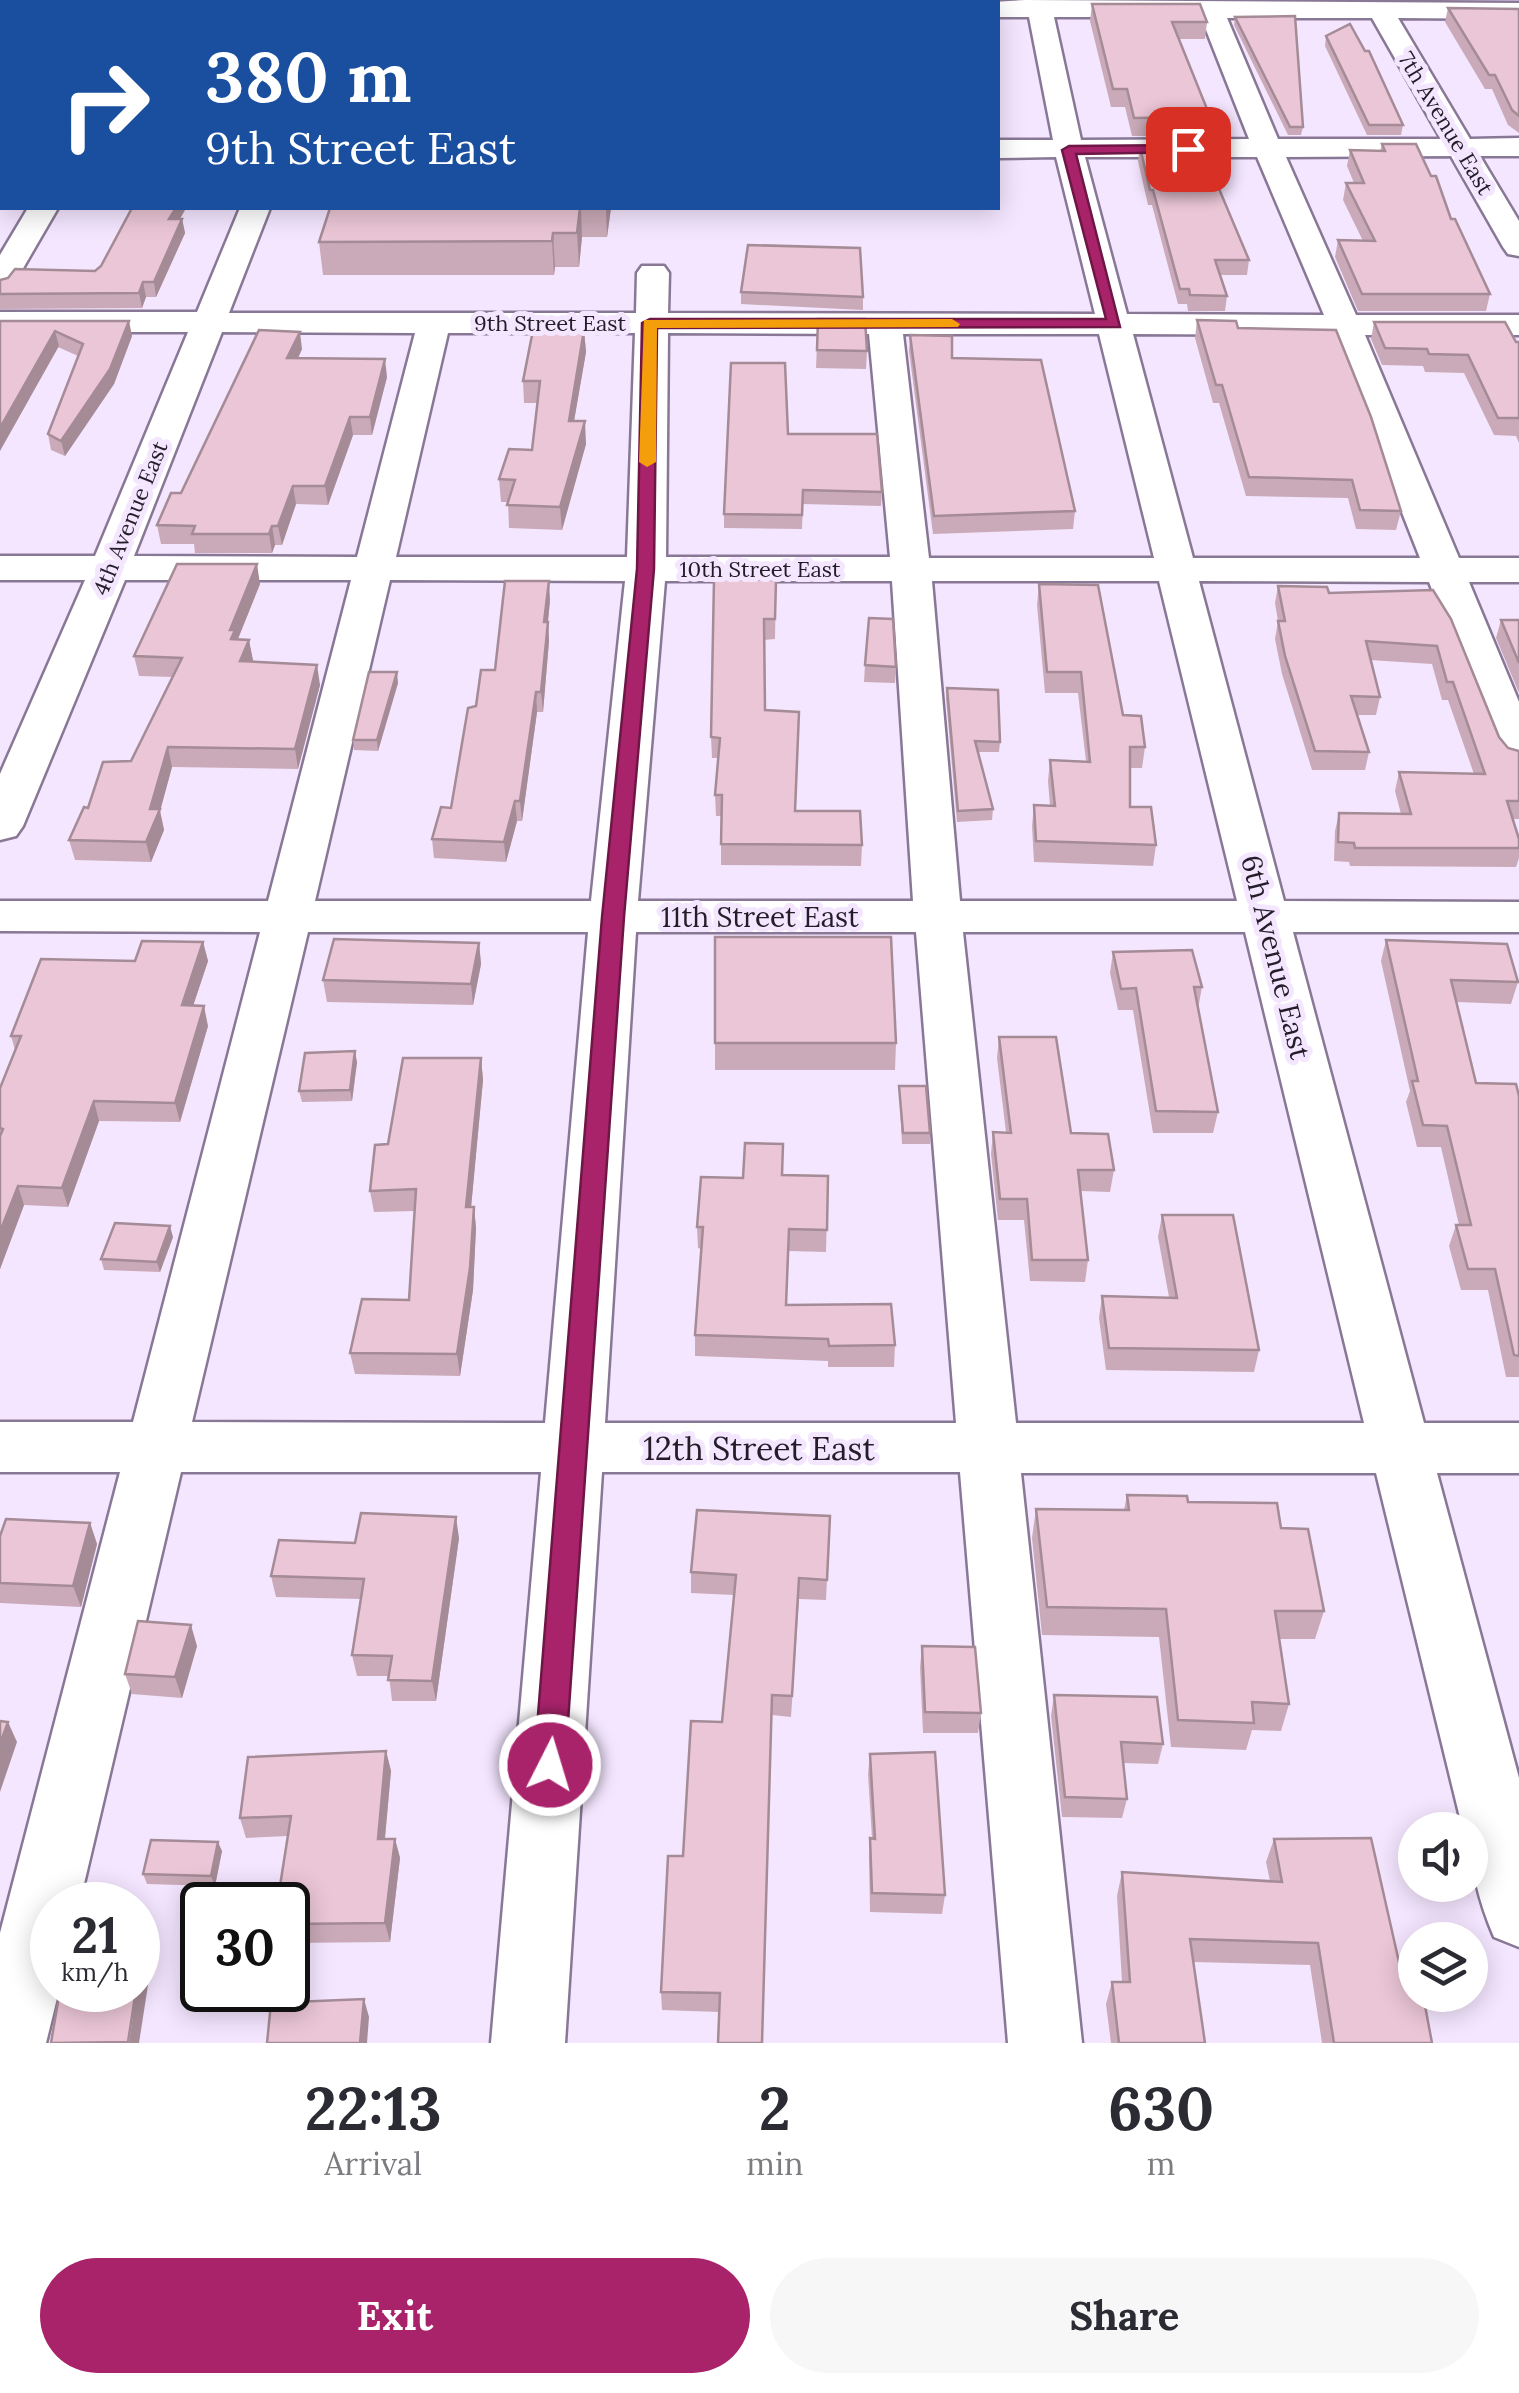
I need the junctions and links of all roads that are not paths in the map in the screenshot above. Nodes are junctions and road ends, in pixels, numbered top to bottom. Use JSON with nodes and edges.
{"nodes":[{"id":1,"x":1204,"y":5,"type":"edge"},
{"id":2,"x":1376,"y":5,"type":"edge"},
{"id":3,"x":1025,"y":6,"type":"edge"},
{"id":4,"x":1519,"y":11,"type":"edge"},
{"id":5,"x":1460,"y":147,"type":"junction"},
{"id":6,"x":1519,"y":147,"type":"edge"},
{"id":7,"x":1268,"y":148,"type":"junction"},
{"id":8,"x":1000,"y":150,"type":"edge"},
{"id":9,"x":1069,"y":150,"type":"junction"},
{"id":10,"x":42,"y":210,"type":"edge"},
{"id":11,"x":254,"y":210,"type":"edge"},
{"id":12,"x":1519,"y":247,"type":"edge"},
{"id":13,"x":0,"y":282,"type":"edge"},
{"id":14,"x":651,"y":298,"type":"junction"},
{"id":15,"x":0,"y":322,"type":"edge"},
{"id":16,"x":209,"y":322,"type":"junction"},
{"id":17,"x":434,"y":323,"type":"junction"},
{"id":18,"x":885,"y":324,"type":"junction"},
{"id":19,"x":1115,"y":324,"type":"junction"},
{"id":20,"x":1344,"y":324,"type":"junction"},
{"id":21,"x":1519,"y":324,"type":"edge"},
{"id":22,"x":0,"y":568,"type":"edge"},
{"id":23,"x":110,"y":568,"type":"junction"},
{"id":24,"x":372,"y":568,"type":"junction"},
{"id":25,"x":646,"y":569,"type":"junction"},
{"id":26,"x":911,"y":569,"type":"junction"},
{"id":27,"x":1176,"y":569,"type":"junction"},
{"id":28,"x":1444,"y":570,"type":"junction"},
{"id":29,"x":1519,"y":570,"type":"edge"},
{"id":30,"x":1519,"y":754,"type":"edge"},
{"id":31,"x":0,"y":826,"type":"edge"},
{"id":32,"x":0,"y":916,"type":"edge"},
{"id":33,"x":289,"y":916,"type":"junction"},
{"id":34,"x":938,"y":916,"type":"junction"},
{"id":35,"x":613,"y":917,"type":"junction"},
{"id":36,"x":1266,"y":917,"type":"junction"},
{"id":37,"x":1519,"y":917,"type":"edge"},
{"id":38,"x":0,"y":1447,"type":"edge"},
{"id":39,"x":156,"y":1447,"type":"junction"},
{"id":40,"x":574,"y":1448,"type":"junction"},
{"id":41,"x":989,"y":1448,"type":"junction"},
{"id":42,"x":1400,"y":1448,"type":"junction"},
{"id":43,"x":1519,"y":1448,"type":"edge"},
{"id":44,"x":1519,"y":1912,"type":"edge"},
{"id":45,"x":10,"y":2043,"type":"edge"},
{"id":46,"x":528,"y":2043,"type":"edge"},
{"id":47,"x":1045,"y":2043,"type":"edge"}],
"edges":[{"from":1,"to":2,"type":"street"},
{"from":1,"to":3,"type":"street"},
{"from":1,"to":7,"type":"street"},
{"from":2,"to":4,"type":"street"},
{"from":2,"to":5,"type":"street","name":"7th Avenue East"},
{"from":3,"to":9,"type":"street","name":"6th Avenue East"},
{"from":5,"to":6,"type":"street"},
{"from":5,"to":7,"type":"street"},
{"from":5,"to":12,"type":"street","name":"7th Avenue East"},
{"from":7,"to":9,"type":"street"},
{"from":7,"to":20,"type":"street"},
{"from":8,"to":9,"type":"street"},
{"from":9,"to":19,"type":"street","name":"6th Avenue East"},
{"from":10,"to":13,"type":"street"},
{"from":11,"to":16,"type":"street","name":"4th Avenue East"},
{"from":14,"to":17,"type":"street","name":"9th Street East"},
{"from":14,"to":18,"type":"street","name":"9th Street East"},
{"from":14,"to":25,"type":"street"},
{"from":15,"to":16,"type":"street","name":"9th Street East"},
{"from":16,"to":17,"type":"street","name":"9th Street East"},
{"from":16,"to":23,"type":"street","name":"4th Avenue East"},
{"from":17,"to":24,"type":"street"},
{"from":18,"to":19,"type":"street","name":"9th Street East"},
{"from":18,"to":26,"type":"street"},
{"from":19,"to":20,"type":"street","name":"9th Street East"},
{"from":19,"to":27,"type":"street","name":"6th Avenue East"},
{"from":20,"to":21,"type":"street","name":"9th Street East"},
{"from":20,"to":28,"type":"street"},
{"from":22,"to":23,"type":"street","name":"10th Street East"},
{"from":23,"to":24,"type":"street","name":"10th Street East"},
{"from":23,"to":31,"type":"street","name":"4th Avenue East"},
{"from":24,"to":25,"type":"street","name":"10th Street East"},
{"from":24,"to":33,"type":"street"},
{"from":25,"to":26,"type":"street","name":"10th Street East"},
{"from":25,"to":35,"type":"street"},
{"from":26,"to":27,"type":"street","name":"10th Street East"},
{"from":26,"to":34,"type":"street"},
{"from":27,"to":28,"type":"street","name":"10th Street East"},
{"from":27,"to":36,"type":"street","name":"6th Avenue East"},
{"from":28,"to":29,"type":"street","name":"10th Street East"},
{"from":28,"to":30,"type":"street"},
{"from":32,"to":33,"type":"street","name":"11th Street East"},
{"from":33,"to":35,"type":"street","name":"11th Street East"},
{"from":33,"to":39,"type":"street"},
{"from":34,"to":35,"type":"street","name":"11th Street East"},
{"from":34,"to":36,"type":"street","name":"11th Street East"},
{"from":34,"to":41,"type":"street"},
{"from":35,"to":40,"type":"street"},
{"from":36,"to":37,"type":"street","name":"11th Street East"},
{"from":36,"to":42,"type":"street","name":"6th Avenue East"},
{"from":38,"to":39,"type":"street","name":"12th Street East"},
{"from":39,"to":40,"type":"street","name":"12th Street East"},
{"from":39,"to":45,"type":"street"},
{"from":40,"to":41,"type":"street","name":"12th Street East"},
{"from":40,"to":46,"type":"street"},
{"from":41,"to":42,"type":"street","name":"12th Street East"},
{"from":41,"to":47,"type":"street"},
{"from":42,"to":43,"type":"street","name":"12th Street East"},
{"from":42,"to":44,"type":"street","name":"6th Avenue East"}]}
